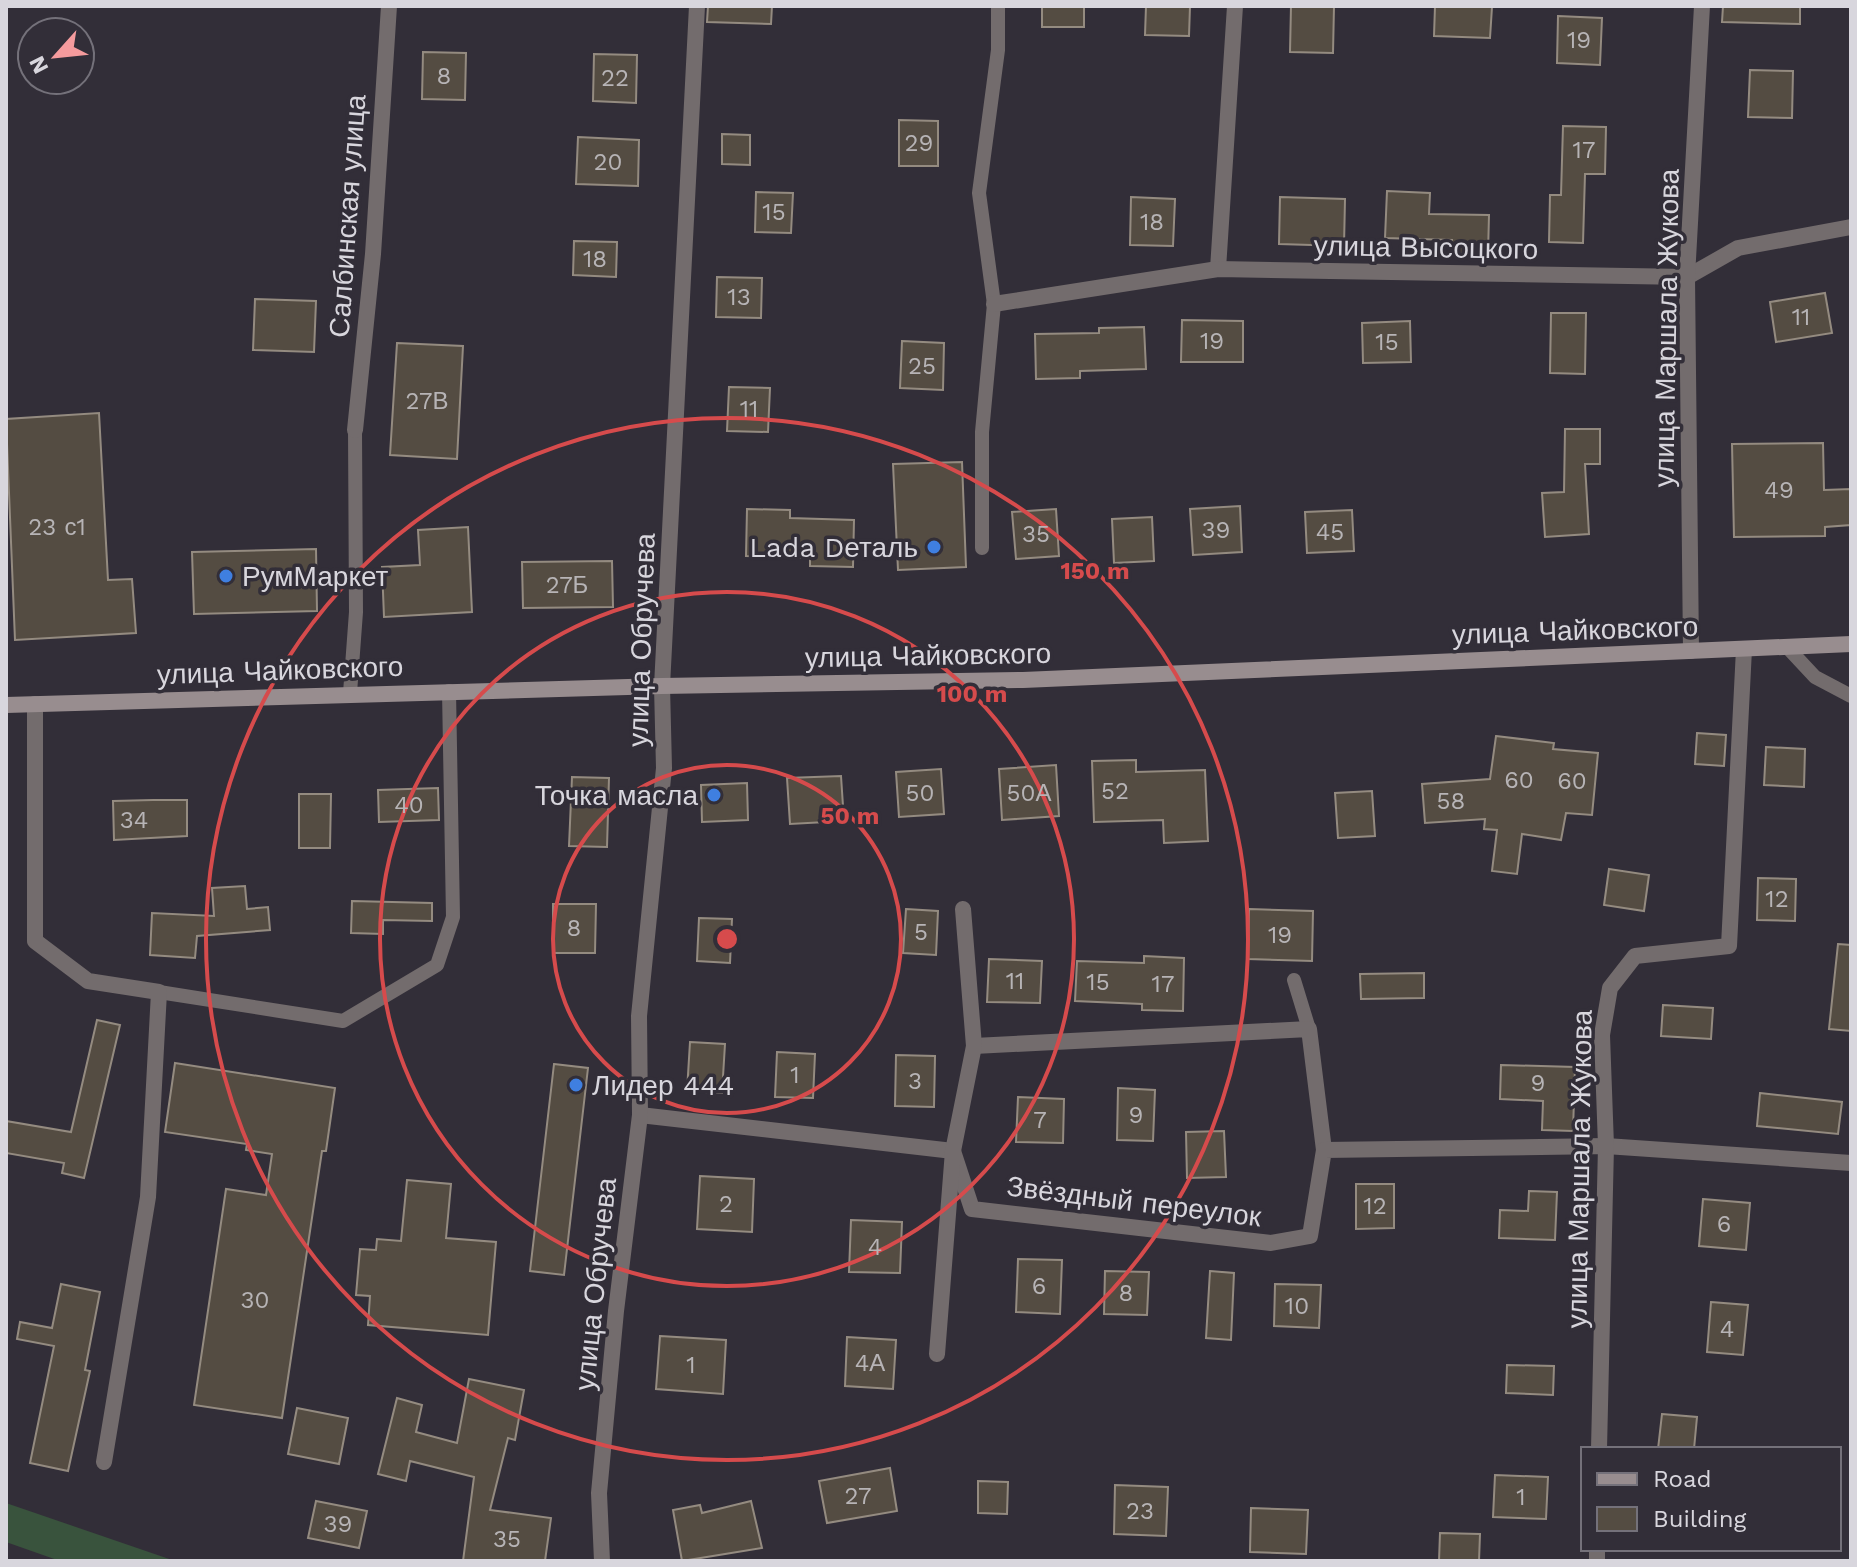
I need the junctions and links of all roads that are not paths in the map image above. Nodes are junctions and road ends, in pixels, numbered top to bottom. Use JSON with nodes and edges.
{"nodes":[{"id":1,"x":389,"y":6,"type":"edge"},
{"id":2,"x":697,"y":6,"type":"edge"},
{"id":3,"x":998,"y":6,"type":"edge"},
{"id":4,"x":1235,"y":6,"type":"edge"},
{"id":5,"x":1702,"y":6,"type":"edge"},
{"id":6,"x":1851,"y":227,"type":"edge"},
{"id":7,"x":1218,"y":269,"type":"junction"},
{"id":8,"x":1687,"y":277,"type":"junction"},
{"id":9,"x":994,"y":304,"type":"junction"},
{"id":10,"x":355,"y":430,"type":"joint"},
{"id":11,"x":982,"y":548,"type":"dead end"},
{"id":12,"x":1851,"y":644,"type":"edge"},
{"id":13,"x":1787,"y":647,"type":"junction"},
{"id":14,"x":1744,"y":649,"type":"junction"},
{"id":15,"x":1691,"y":651,"type":"junction"},
{"id":16,"x":662,"y":686,"type":"junction"},
{"id":17,"x":449,"y":691,"type":"junction"},
{"id":18,"x":350,"y":693,"type":"junction"},
{"id":19,"x":1851,"y":696,"type":"edge"},
{"id":20,"x":35,"y":704,"type":"junction"},
{"id":21,"x":6,"y":705,"type":"edge"},
{"id":22,"x":963,"y":909,"type":"dead end"},
{"id":23,"x":1294,"y":980,"type":"dead end"},
{"id":24,"x":159,"y":992,"type":"junction"},
{"id":25,"x":1309,"y":1029,"type":"junction"},
{"id":26,"x":974,"y":1046,"type":"junction"},
{"id":27,"x":640,"y":1115,"type":"junction"},
{"id":28,"x":1606,"y":1146,"type":"junction"},
{"id":29,"x":1324,"y":1150,"type":"junction"},
{"id":30,"x":953,"y":1151,"type":"junction"},
{"id":31,"x":1851,"y":1163,"type":"edge"},
{"id":32,"x":937,"y":1354,"type":"dead end"},
{"id":33,"x":1599,"y":1447,"type":"edge"},
{"id":34,"x":104,"y":1462,"type":"dead end"},
{"id":35,"x":602,"y":1561,"type":"edge"}],
"edges":[{"from":1,"to":10,"type":"street","name":"Салбинская улица"},
{"from":2,"to":16,"type":"street","name":"улица Обручева"},
{"from":3,"to":9,"type":"lane"},
{"from":4,"to":7,"type":"street"},
{"from":5,"to":8,"type":"street","name":"улица Маршала Жукова"},
{"from":6,"to":8,"type":"street"},
{"from":7,"to":8,"type":"street","name":"улица Высоцкого"},
{"from":7,"to":9,"type":"street","name":"улица Высоцкого"},
{"from":8,"to":15,"type":"street","name":"улица Маршала Жукова"},
{"from":9,"to":11,"type":"lane"},
{"from":10,"to":18,"type":"lane"},
{"from":12,"to":13,"type":"main road","name":"улица Чайковского"},
{"from":13,"to":14,"type":"main road","name":"улица Чайковского"},
{"from":13,"to":19,"type":"lane"},
{"from":14,"to":15,"type":"main road","name":"улица Чайковского"},
{"from":14,"to":28,"type":"street","name":"улица Маршала Жукова"},
{"from":15,"to":16,"type":"main road","name":"улица Чайковского"},
{"from":16,"to":17,"type":"main road","name":"улица Чайковского"},
{"from":16,"to":27,"type":"street","name":"улица Обручева"},
{"from":17,"to":18,"type":"main road","name":"улица Чайковского"},
{"from":17,"to":24,"type":"lane"},
{"from":18,"to":20,"type":"main road","name":"улица Чайковского"},
{"from":20,"to":21,"type":"main road","name":"улица Чайковского"},
{"from":20,"to":24,"type":"street"},
{"from":22,"to":26,"type":"street","name":"Звёздный переулок"},
{"from":23,"to":25,"type":"lane"},
{"from":24,"to":34,"type":"street"},
{"from":25,"to":26,"type":"street"},
{"from":25,"to":29,"type":"street","name":"Звёздный переулок"},
{"from":26,"to":30,"type":"street","name":"Звёздный переулок"},
{"from":27,"to":30,"type":"street"},
{"from":27,"to":35,"type":"street","name":"улица Обручева"},
{"from":28,"to":29,"type":"street"},
{"from":28,"to":31,"type":"street"},
{"from":28,"to":33,"type":"street","name":"улица Маршала Жукова"},
{"from":29,"to":30,"type":"street","name":"Звёздный переулок"},
{"from":30,"to":32,"type":"street","name":"Звёздный переулок"}]}
